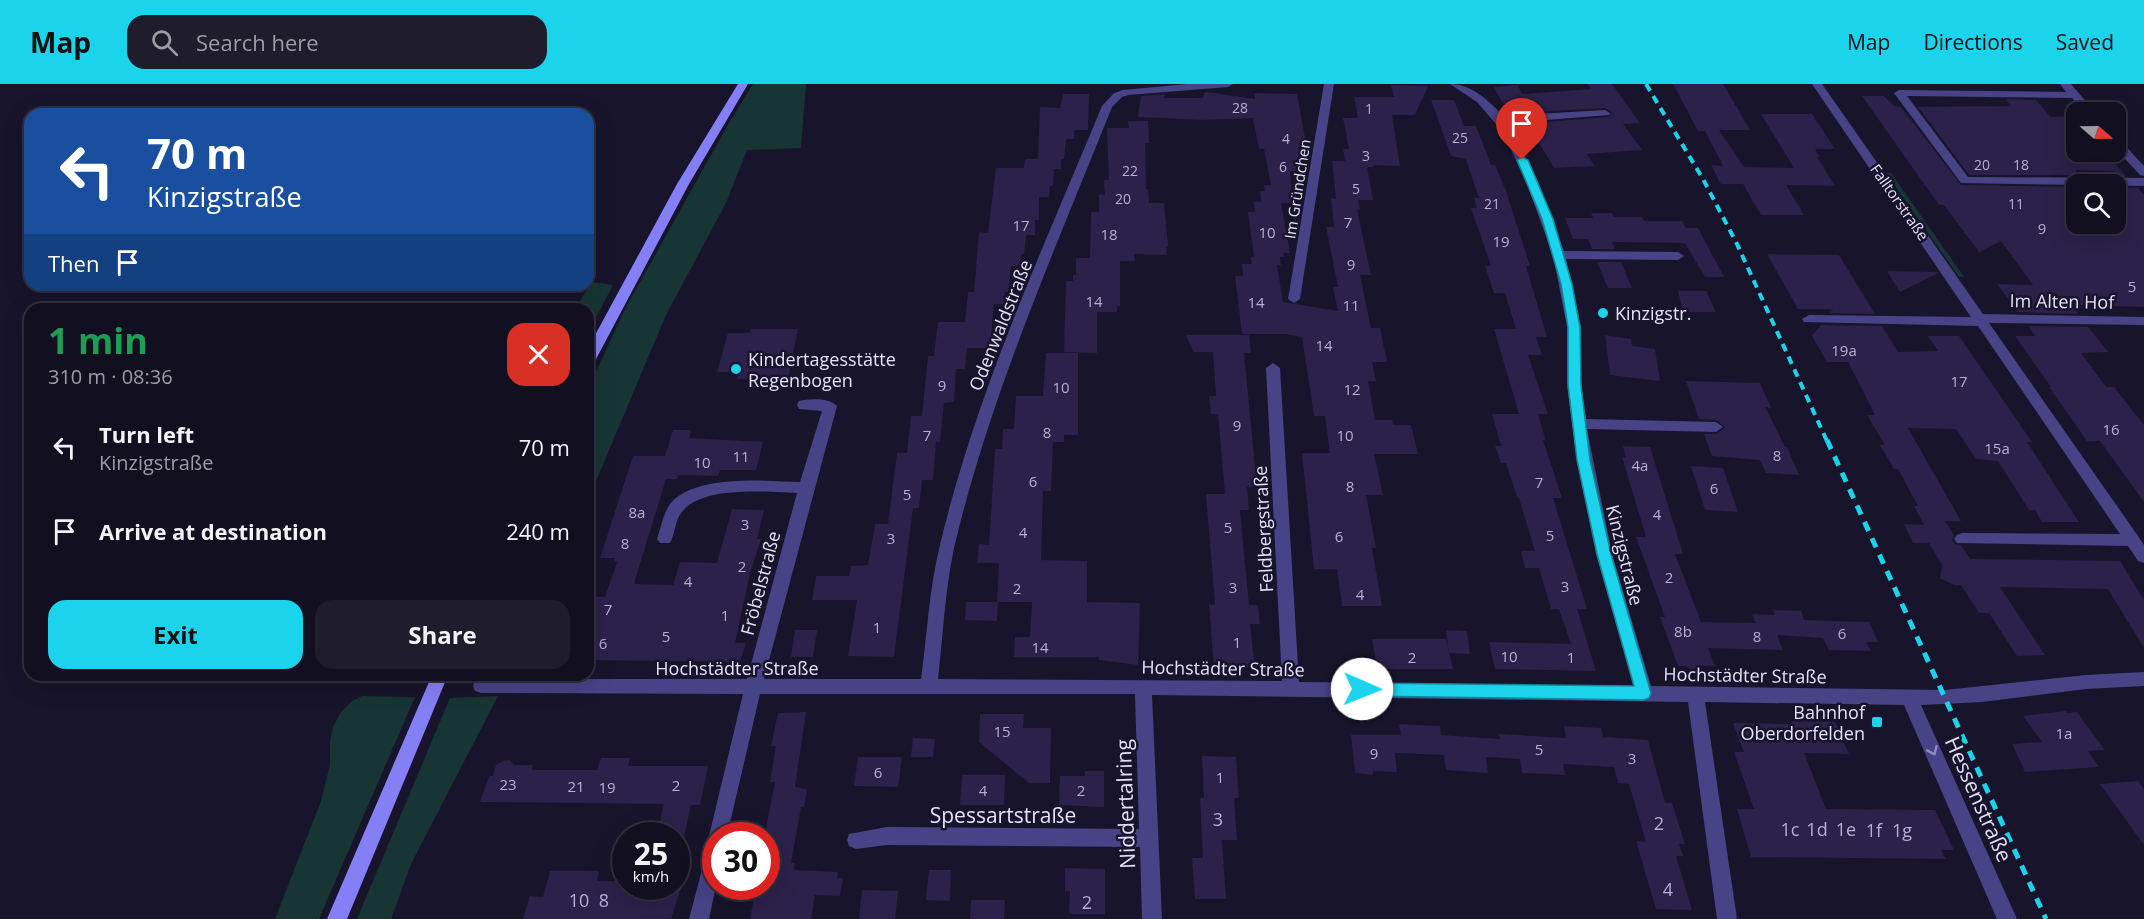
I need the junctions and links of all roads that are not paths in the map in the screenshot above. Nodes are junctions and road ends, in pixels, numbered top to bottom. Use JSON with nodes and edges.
{"nodes":[{"id":1,"x":743,"y":84,"type":"edge"},
{"id":2,"x":1228,"y":84,"type":"edge"},
{"id":3,"x":1329,"y":84,"type":"edge"},
{"id":4,"x":1455,"y":84,"type":"edge"},
{"id":5,"x":1817,"y":84,"type":"edge"},
{"id":6,"x":2065,"y":84,"type":"edge"},
{"id":7,"x":2074,"y":95,"type":"junction"},
{"id":8,"x":2081,"y":102,"type":"edge"},
{"id":9,"x":1605,"y":113,"type":"dead end"},
{"id":10,"x":1501,"y":120,"type":"junction"},
{"id":11,"x":2126,"y":154,"type":"edge"},
{"id":12,"x":2144,"y":174,"type":"edge"},
{"id":13,"x":2144,"y":182,"type":"edge"},
{"id":14,"x":1559,"y":255,"type":"junction"},
{"id":15,"x":1678,"y":256,"type":"dead end"},
{"id":16,"x":1294,"y":299,"type":"dead end"},
{"id":17,"x":1809,"y":319,"type":"dead end"},
{"id":18,"x":1980,"y":320,"type":"junction"},
{"id":19,"x":2144,"y":321,"type":"edge"},
{"id":20,"x":594,"y":350,"type":"edge"},
{"id":21,"x":1273,"y":368,"type":"dead end"},
{"id":22,"x":804,"y":405,"type":"dead end"},
{"id":23,"x":1578,"y":424,"type":"junction"},
{"id":24,"x":1716,"y":427,"type":"dead end"},
{"id":25,"x":805,"y":488,"type":"junction"},
{"id":26,"x":665,"y":539,"type":"dead end"},
{"id":27,"x":1962,"y":539,"type":"dead end"},
{"id":28,"x":2133,"y":540,"type":"junction"},
{"id":29,"x":2144,"y":557,"type":"edge"},
{"id":30,"x":2144,"y":679,"type":"edge"},
{"id":31,"x":437,"y":681,"type":"edge"},
{"id":32,"x":481,"y":686,"type":"dead end"},
{"id":33,"x":752,"y":687,"type":"junction"},
{"id":34,"x":1143,"y":687,"type":"junction"},
{"id":35,"x":928,"y":688,"type":"junction"},
{"id":36,"x":1291,"y":688,"type":"junction"},
{"id":37,"x":1644,"y":693,"type":"junction"},
{"id":38,"x":1695,"y":694,"type":"junction"},
{"id":39,"x":1909,"y":698,"type":"junction"},
{"id":40,"x":721,"y":822,"type":"edge"},
{"id":41,"x":1149,"y":838,"type":"junction"},
{"id":42,"x":856,"y":840,"type":"dead end"},
{"id":43,"x":703,"y":900,"type":"edge"},
{"id":44,"x":337,"y":919,"type":"edge"},
{"id":45,"x":699,"y":919,"type":"edge"},
{"id":46,"x":1152,"y":919,"type":"edge"},
{"id":47,"x":1727,"y":919,"type":"edge"},
{"id":48,"x":2007,"y":919,"type":"edge"}],
"edges":[{"from":1,"to":20,"type":"main road"},
{"from":2,"to":35,"type":"street","name":"Odenwaldstraße"},
{"from":3,"to":16,"type":"street","name":"Im Gründchen"},
{"from":4,"to":10,"type":"street","name":"Kinzigstraße"},
{"from":5,"to":18,"type":"street","name":"Falltorstraße"},
{"from":6,"to":7,"type":"street"},
{"from":7,"to":8,"type":"street"},
{"from":7,"to":13,"type":"street"},
{"from":9,"to":10,"type":"street"},
{"from":10,"to":14,"type":"street","name":"Kinzigstraße"},
{"from":11,"to":12,"type":"street"},
{"from":14,"to":15,"type":"street"},
{"from":14,"to":23,"type":"street","name":"Kinzigstraße"},
{"from":17,"to":18,"type":"street"},
{"from":18,"to":19,"type":"street","name":"Im Alten Hof"},
{"from":18,"to":28,"type":"street","name":"Falltorstraße"},
{"from":21,"to":36,"type":"street","name":"Feldbergstraße"},
{"from":22,"to":25,"type":"street","name":"Fröbelstraße"},
{"from":23,"to":24,"type":"street"},
{"from":23,"to":37,"type":"street","name":"Kinzigstraße"},
{"from":25,"to":26,"type":"street"},
{"from":25,"to":33,"type":"street","name":"Fröbelstraße"},
{"from":27,"to":28,"type":"street"},
{"from":28,"to":29,"type":"street","name":"Falltorstraße"},
{"from":30,"to":39,"type":"street","name":"Hochstädter Straße"},
{"from":31,"to":44,"type":"main road"},
{"from":32,"to":33,"type":"street","name":"Hochstädter Straße"},
{"from":33,"to":35,"type":"street","name":"Hochstädter Straße"},
{"from":33,"to":40,"type":"street","name":"Fröbelstraße"},
{"from":34,"to":35,"type":"street","name":"Hochstädter Straße"},
{"from":34,"to":36,"type":"street","name":"Hochstädter Straße"},
{"from":34,"to":41,"type":"street","name":"Niddertalring"},
{"from":36,"to":37,"type":"street","name":"Hochstädter Straße"},
{"from":37,"to":38,"type":"street","name":"Hochstädter Straße"},
{"from":38,"to":39,"type":"street","name":"Hochstädter Straße"},
{"from":38,"to":47,"type":"street"},
{"from":39,"to":48,"type":"street","name":"Hessenstraße","one_way":true},
{"from":41,"to":42,"type":"street","name":"Spessartstraße"},
{"from":41,"to":46,"type":"street","name":"Niddertalring"},
{"from":43,"to":45,"type":"street"}]}
